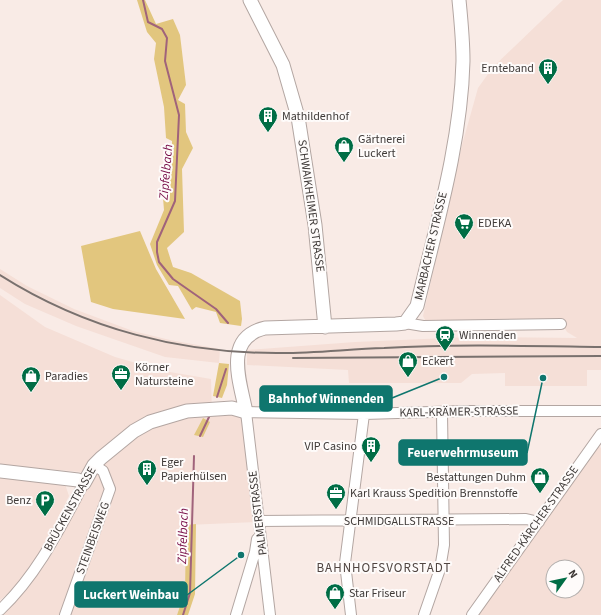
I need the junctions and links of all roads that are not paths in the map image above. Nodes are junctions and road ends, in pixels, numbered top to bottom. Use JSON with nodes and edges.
{"nodes":[{"id":1,"x":250,"y":0,"type":"edge"},
{"id":2,"x":459,"y":0,"type":"edge"},
{"id":3,"x":405,"y":323,"type":"junction"},
{"id":4,"x":560,"y":324,"type":"dead end"},
{"id":5,"x":325,"y":327,"type":"junction"},
{"id":6,"x":601,"y":411,"type":"edge"},
{"id":7,"x":246,"y":412,"type":"junction"},
{"id":8,"x":442,"y":413,"type":"junction"},
{"id":9,"x":364,"y":414,"type":"junction"},
{"id":10,"x":601,"y":434,"type":"edge"},
{"id":11,"x":94,"y":464,"type":"junction"},
{"id":12,"x":0,"y":470,"type":"edge"},
{"id":13,"x":84,"y":483,"type":"junction"},
{"id":14,"x":259,"y":521,"type":"junction"},
{"id":15,"x":351,"y":521,"type":"junction"},
{"id":16,"x":444,"y":521,"type":"junction"},
{"id":17,"x":539,"y":522,"type":"junction"},
{"id":18,"x":0,"y":610,"type":"edge"},
{"id":19,"x":65,"y":615,"type":"edge"},
{"id":20,"x":236,"y":615,"type":"edge"},
{"id":21,"x":270,"y":615,"type":"edge"},
{"id":22,"x":351,"y":615,"type":"edge"},
{"id":23,"x":424,"y":615,"type":"edge"},
{"id":24,"x":472,"y":615,"type":"edge"}],
"edges":[{"from":1,"to":5,"type":"main road","name":"SCHWAIKHEIMER STRASSE"},
{"from":2,"to":3,"type":"main road","name":"MARBACHER STRASSE"},
{"from":3,"to":4,"type":"street"},
{"from":3,"to":5,"type":"main road"},
{"from":5,"to":7,"type":"main road"},
{"from":6,"to":8,"type":"street","name":"KARL-KRÄMER-STRASSE"},
{"from":7,"to":9,"type":"street","name":"KARL-KRÄMER-STRASSE"},
{"from":7,"to":11,"type":"main road","name":"BRÜCKENSTRASSE"},
{"from":7,"to":14,"type":"street","name":"PALMERSTRASSE"},
{"from":8,"to":9,"type":"street","name":"KARL-KRÄMER-STRASSE"},
{"from":8,"to":16,"type":"street"},
{"from":9,"to":15,"type":"street"},
{"from":10,"to":17,"type":"street","name":"ALFRED-KÄRCHER-STRASSE"},
{"from":11,"to":13,"type":"main road","name":"BRÜCKENSTRASSE"},
{"from":11,"to":19,"type":"street","name":"STEINBEISWEG"},
{"from":12,"to":13,"type":"main road"},
{"from":13,"to":18,"type":"street","name":"BRÜCKENSTRASSE"},
{"from":14,"to":15,"type":"street","name":"SCHMIDGALLSTRASSE"},
{"from":14,"to":20,"type":"street"},
{"from":14,"to":21,"type":"street","name":"PALMERSTRASSE"},
{"from":15,"to":16,"type":"street","name":"SCHMIDGALLSTRASSE"},
{"from":15,"to":22,"type":"street"},
{"from":16,"to":17,"type":"street","name":"SCHMIDGALLSTRASSE"},
{"from":16,"to":23,"type":"street"},
{"from":17,"to":24,"type":"street","name":"ALFRED-KÄRCHER-STRASSE"}]}
